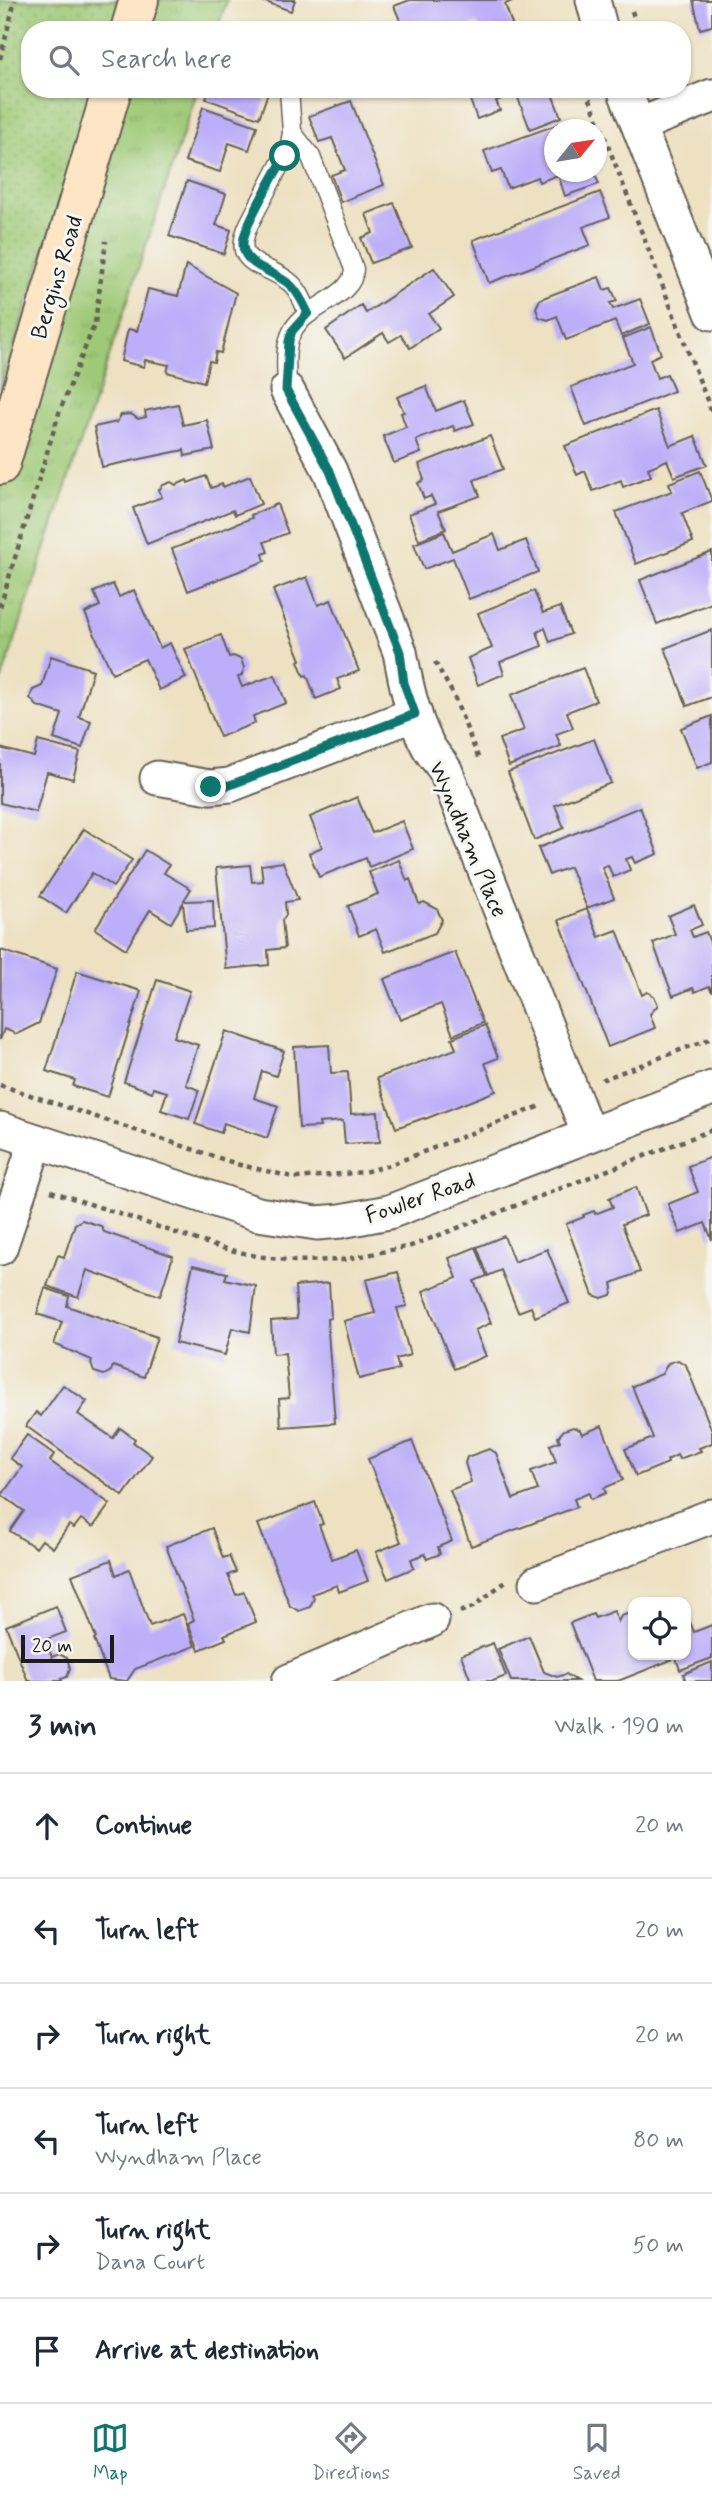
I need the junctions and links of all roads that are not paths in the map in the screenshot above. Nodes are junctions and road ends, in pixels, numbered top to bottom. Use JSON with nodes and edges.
{"nodes":[{"id":1,"x":139,"y":0,"type":"edge"},
{"id":2,"x":593,"y":0,"type":"edge"},
{"id":3,"x":133,"y":21,"type":"edge"},
{"id":4,"x":599,"y":21,"type":"edge"},
{"id":5,"x":712,"y":96,"type":"edge"},
{"id":6,"x":109,"y":98,"type":"edge"},
{"id":7,"x":290,"y":98,"type":"edge"},
{"id":8,"x":628,"y":98,"type":"edge"},
{"id":9,"x":639,"y":125,"type":"junction"},
{"id":10,"x":292,"y":132,"type":"junction"},
{"id":11,"x":308,"y":313,"type":"junction"},
{"id":12,"x":712,"y":313,"type":"edge"},
{"id":13,"x":286,"y":390,"type":"joint"},
{"id":14,"x":0,"y":465,"type":"edge"},
{"id":15,"x":415,"y":714,"type":"junction"},
{"id":16,"x":157,"y":778,"type":"dead end"},
{"id":17,"x":712,"y":1088,"type":"edge"},
{"id":18,"x":0,"y":1129,"type":"edge"},
{"id":19,"x":589,"y":1135,"type":"junction"},
{"id":20,"x":36,"y":1141,"type":"junction"},
{"id":21,"x":0,"y":1248,"type":"edge"},
{"id":22,"x":712,"y":1516,"type":"edge"},
{"id":23,"x":537,"y":1583,"type":"road end"},
{"id":24,"x":432,"y":1620,"type":"road end"},
{"id":25,"x":289,"y":1681,"type":"edge"}],
"edges":[{"from":1,"to":3,"type":"main road"},
{"from":2,"to":4,"type":"street"},
{"from":5,"to":9,"type":"street"},
{"from":6,"to":14,"type":"main road","name":"Bergins Road"},
{"from":7,"to":10,"type":"lane"},
{"from":8,"to":9,"type":"street"},
{"from":9,"to":12,"type":"street"},
{"from":10,"to":11,"type":"lane"},
{"from":10,"to":11,"type":"lane"},
{"from":11,"to":13,"type":"lane"},
{"from":13,"to":15,"type":"street","name":"Wyndham Place"},
{"from":15,"to":16,"type":"street"},
{"from":15,"to":19,"type":"street","name":"Wyndham Place"},
{"from":17,"to":19,"type":"street","name":"Fowler Road"},
{"from":18,"to":20,"type":"street","name":"Fowler Road"},
{"from":19,"to":20,"type":"street","name":"Fowler Road"},
{"from":20,"to":21,"type":"street"},
{"from":22,"to":23,"type":"street"},
{"from":24,"to":25,"type":"street"}]}
